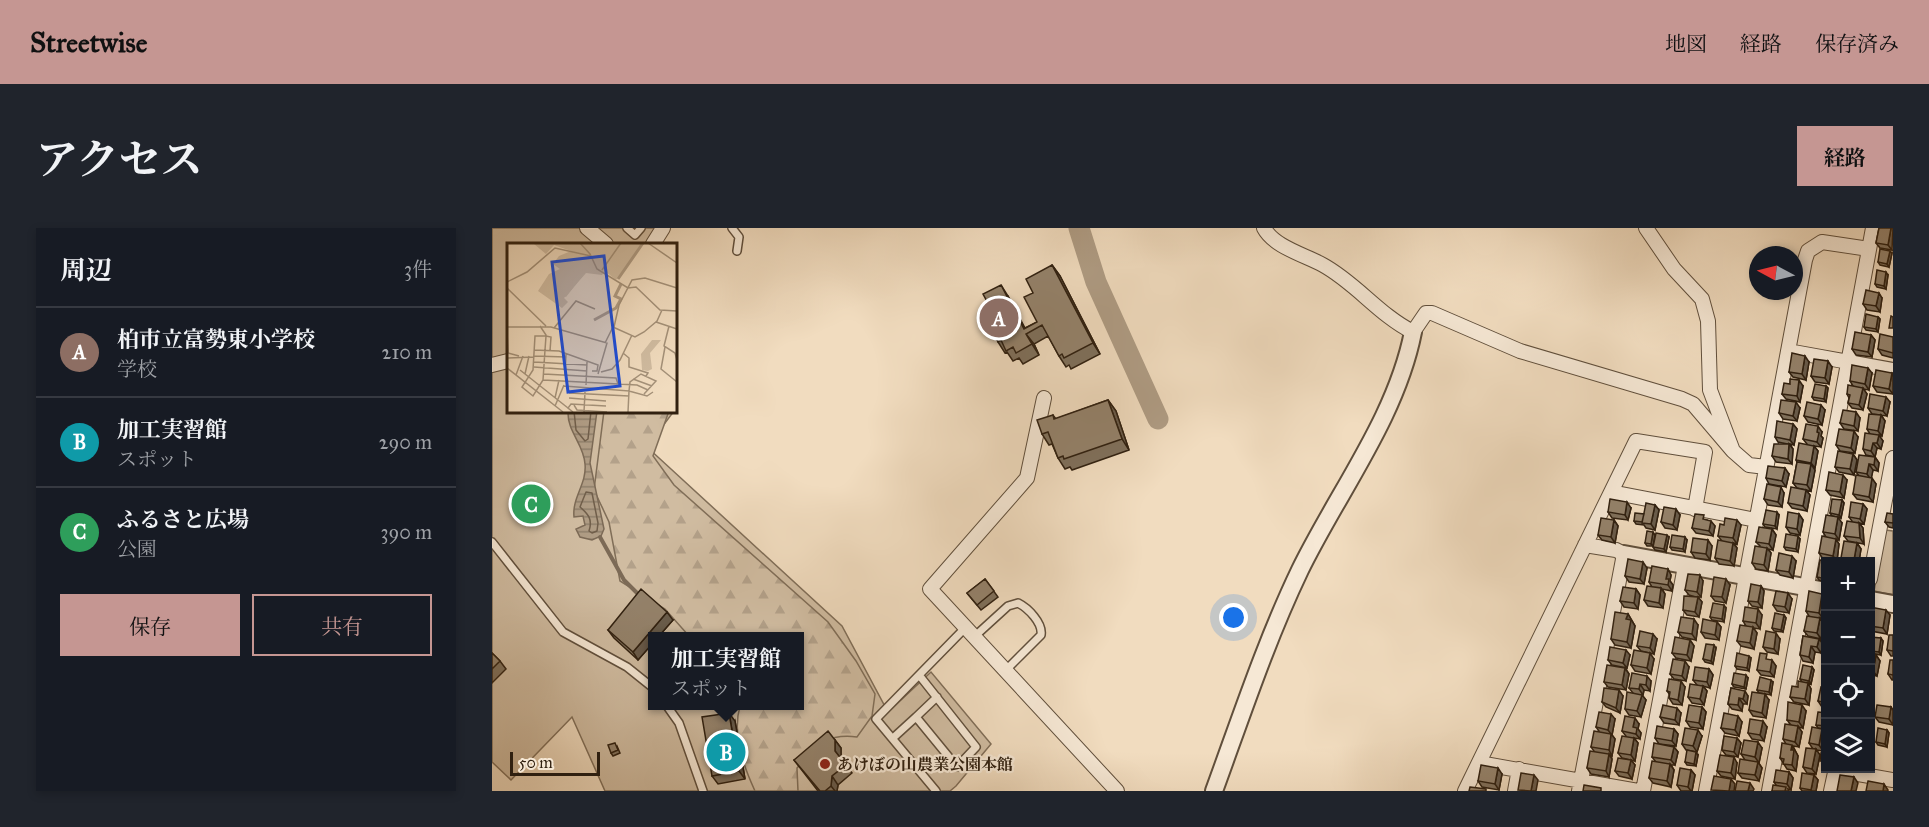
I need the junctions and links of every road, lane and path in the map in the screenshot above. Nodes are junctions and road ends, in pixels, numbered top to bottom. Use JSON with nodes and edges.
{"nodes":[{"id":1,"x":587,"y":228,"type":"edge"},
{"id":2,"x":627,"y":228,"type":"edge"},
{"id":3,"x":641,"y":228,"type":"edge"},
{"id":4,"x":663,"y":228,"type":"edge"},
{"id":5,"x":732,"y":228,"type":"edge"},
{"id":6,"x":1264,"y":228,"type":"edge"},
{"id":7,"x":1646,"y":228,"type":"edge"},
{"id":8,"x":1873,"y":228,"type":"edge"},
{"id":9,"x":605,"y":243,"type":"edge"},
{"id":10,"x":654,"y":243,"type":"edge"},
{"id":11,"x":1869,"y":249,"type":"junction"},
{"id":12,"x":737,"y":251,"type":"dead end"},
{"id":13,"x":1413,"y":332,"type":"junction"},
{"id":14,"x":1788,"y":351,"type":"junction"},
{"id":15,"x":507,"y":361,"type":"edge"},
{"id":16,"x":1848,"y":362,"type":"junction"},
{"id":17,"x":492,"y":365,"type":"edge"},
{"id":18,"x":1893,"y":370,"type":"edge"},
{"id":19,"x":1044,"y":398,"type":"dead end"},
{"id":20,"x":1733,"y":451,"type":"junction"},
{"id":21,"x":1893,"y":458,"type":"edge"},
{"id":22,"x":1766,"y":467,"type":"junction"},
{"id":23,"x":1611,"y":492,"type":"junction"},
{"id":24,"x":1695,"y":509,"type":"junction"},
{"id":25,"x":1756,"y":520,"type":"junction"},
{"id":26,"x":492,"y":542,"type":"edge"},
{"id":27,"x":1585,"y":545,"type":"junction"},
{"id":28,"x":1624,"y":554,"type":"junction"},
{"id":29,"x":1874,"y":557,"type":"edge"},
{"id":30,"x":1686,"y":566,"type":"junction"},
{"id":31,"x":1746,"y":577,"type":"junction"},
{"id":32,"x":1806,"y":588,"type":"junction"},
{"id":33,"x":1821,"y":590,"type":"edge"},
{"id":34,"x":1875,"y":601,"type":"edge"},
{"id":35,"x":1893,"y":604,"type":"edge"},
{"id":36,"x":970,"y":632,"type":"junction"},
{"id":37,"x":1005,"y":671,"type":"junction"},
{"id":38,"x":919,"y":675,"type":"junction"},
{"id":39,"x":648,"y":684,"type":"edge"},
{"id":40,"x":938,"y":698,"type":"junction"},
{"id":41,"x":670,"y":710,"type":"edge"},
{"id":42,"x":916,"y":717,"type":"junction"},
{"id":43,"x":893,"y":738,"type":"junction"},
{"id":44,"x":1479,"y":763,"type":"junction"},
{"id":45,"x":1519,"y":769,"type":"junction"},
{"id":46,"x":1834,"y":773,"type":"edge"},
{"id":47,"x":1856,"y":773,"type":"edge"},
{"id":48,"x":1893,"y":780,"type":"edge"},
{"id":49,"x":1580,"y":786,"type":"edge"},
{"id":50,"x":703,"y":791,"type":"edge"},
{"id":51,"x":936,"y":791,"type":"edge"},
{"id":52,"x":1117,"y":791,"type":"edge"},
{"id":53,"x":1214,"y":791,"type":"edge"},
{"id":54,"x":1465,"y":791,"type":"edge"},
{"id":55,"x":1515,"y":791,"type":"edge"},
{"id":56,"x":1638,"y":791,"type":"edge"},
{"id":57,"x":1643,"y":791,"type":"edge"},
{"id":58,"x":1706,"y":791,"type":"edge"},
{"id":59,"x":1769,"y":791,"type":"edge"},
{"id":60,"x":1831,"y":791,"type":"edge"}],
"edges":[{"from":1,"to":9,"type":"street"},
{"from":2,"to":3,"type":"lane"},
{"from":4,"to":10,"type":"street"},
{"from":5,"to":12,"type":"lane"},
{"from":6,"to":13,"type":"street"},
{"from":7,"to":20,"type":"street"},
{"from":8,"to":11,"type":"street"},
{"from":11,"to":14,"type":"street"},
{"from":11,"to":16,"type":"street"},
{"from":13,"to":20,"type":"street"},
{"from":13,"to":53,"type":"street"},
{"from":14,"to":16,"type":"street"},
{"from":14,"to":22,"type":"street"},
{"from":15,"to":17,"type":"street"},
{"from":16,"to":18,"type":"street"},
{"from":16,"to":32,"type":"street"},
{"from":19,"to":36,"type":"street"},
{"from":20,"to":22,"type":"street"},
{"from":21,"to":29,"type":"street"},
{"from":22,"to":25,"type":"street"},
{"from":23,"to":24,"type":"street"},
{"from":23,"to":24,"type":"street"},
{"from":23,"to":27,"type":"street"},
{"from":24,"to":25,"type":"street"},
{"from":25,"to":31,"type":"street"},
{"from":26,"to":39,"type":"lane"},
{"from":27,"to":28,"type":"street"},
{"from":27,"to":44,"type":"street"},
{"from":28,"to":30,"type":"street"},
{"from":28,"to":49,"type":"street"},
{"from":30,"to":31,"type":"street"},
{"from":30,"to":57,"type":"street"},
{"from":31,"to":32,"type":"street"},
{"from":31,"to":58,"type":"street"},
{"from":32,"to":33,"type":"street"},
{"from":32,"to":59,"type":"street"},
{"from":34,"to":35,"type":"street"},
{"from":36,"to":37,"type":"street"},
{"from":36,"to":37,"type":"lane"},
{"from":36,"to":38,"type":"lane"},
{"from":37,"to":52,"type":"street"},
{"from":38,"to":40,"type":"lane"},
{"from":38,"to":43,"type":"lane"},
{"from":40,"to":42,"type":"lane"},
{"from":40,"to":42,"type":"lane"},
{"from":41,"to":50,"type":"lane"},
{"from":42,"to":43,"type":"lane"},
{"from":43,"to":51,"type":"lane"},
{"from":44,"to":45,"type":"street"},
{"from":44,"to":54,"type":"street"},
{"from":45,"to":49,"type":"street"},
{"from":45,"to":55,"type":"street"},
{"from":46,"to":60,"type":"street"},
{"from":47,"to":48,"type":"street"},
{"from":49,"to":56,"type":"street"}]}
